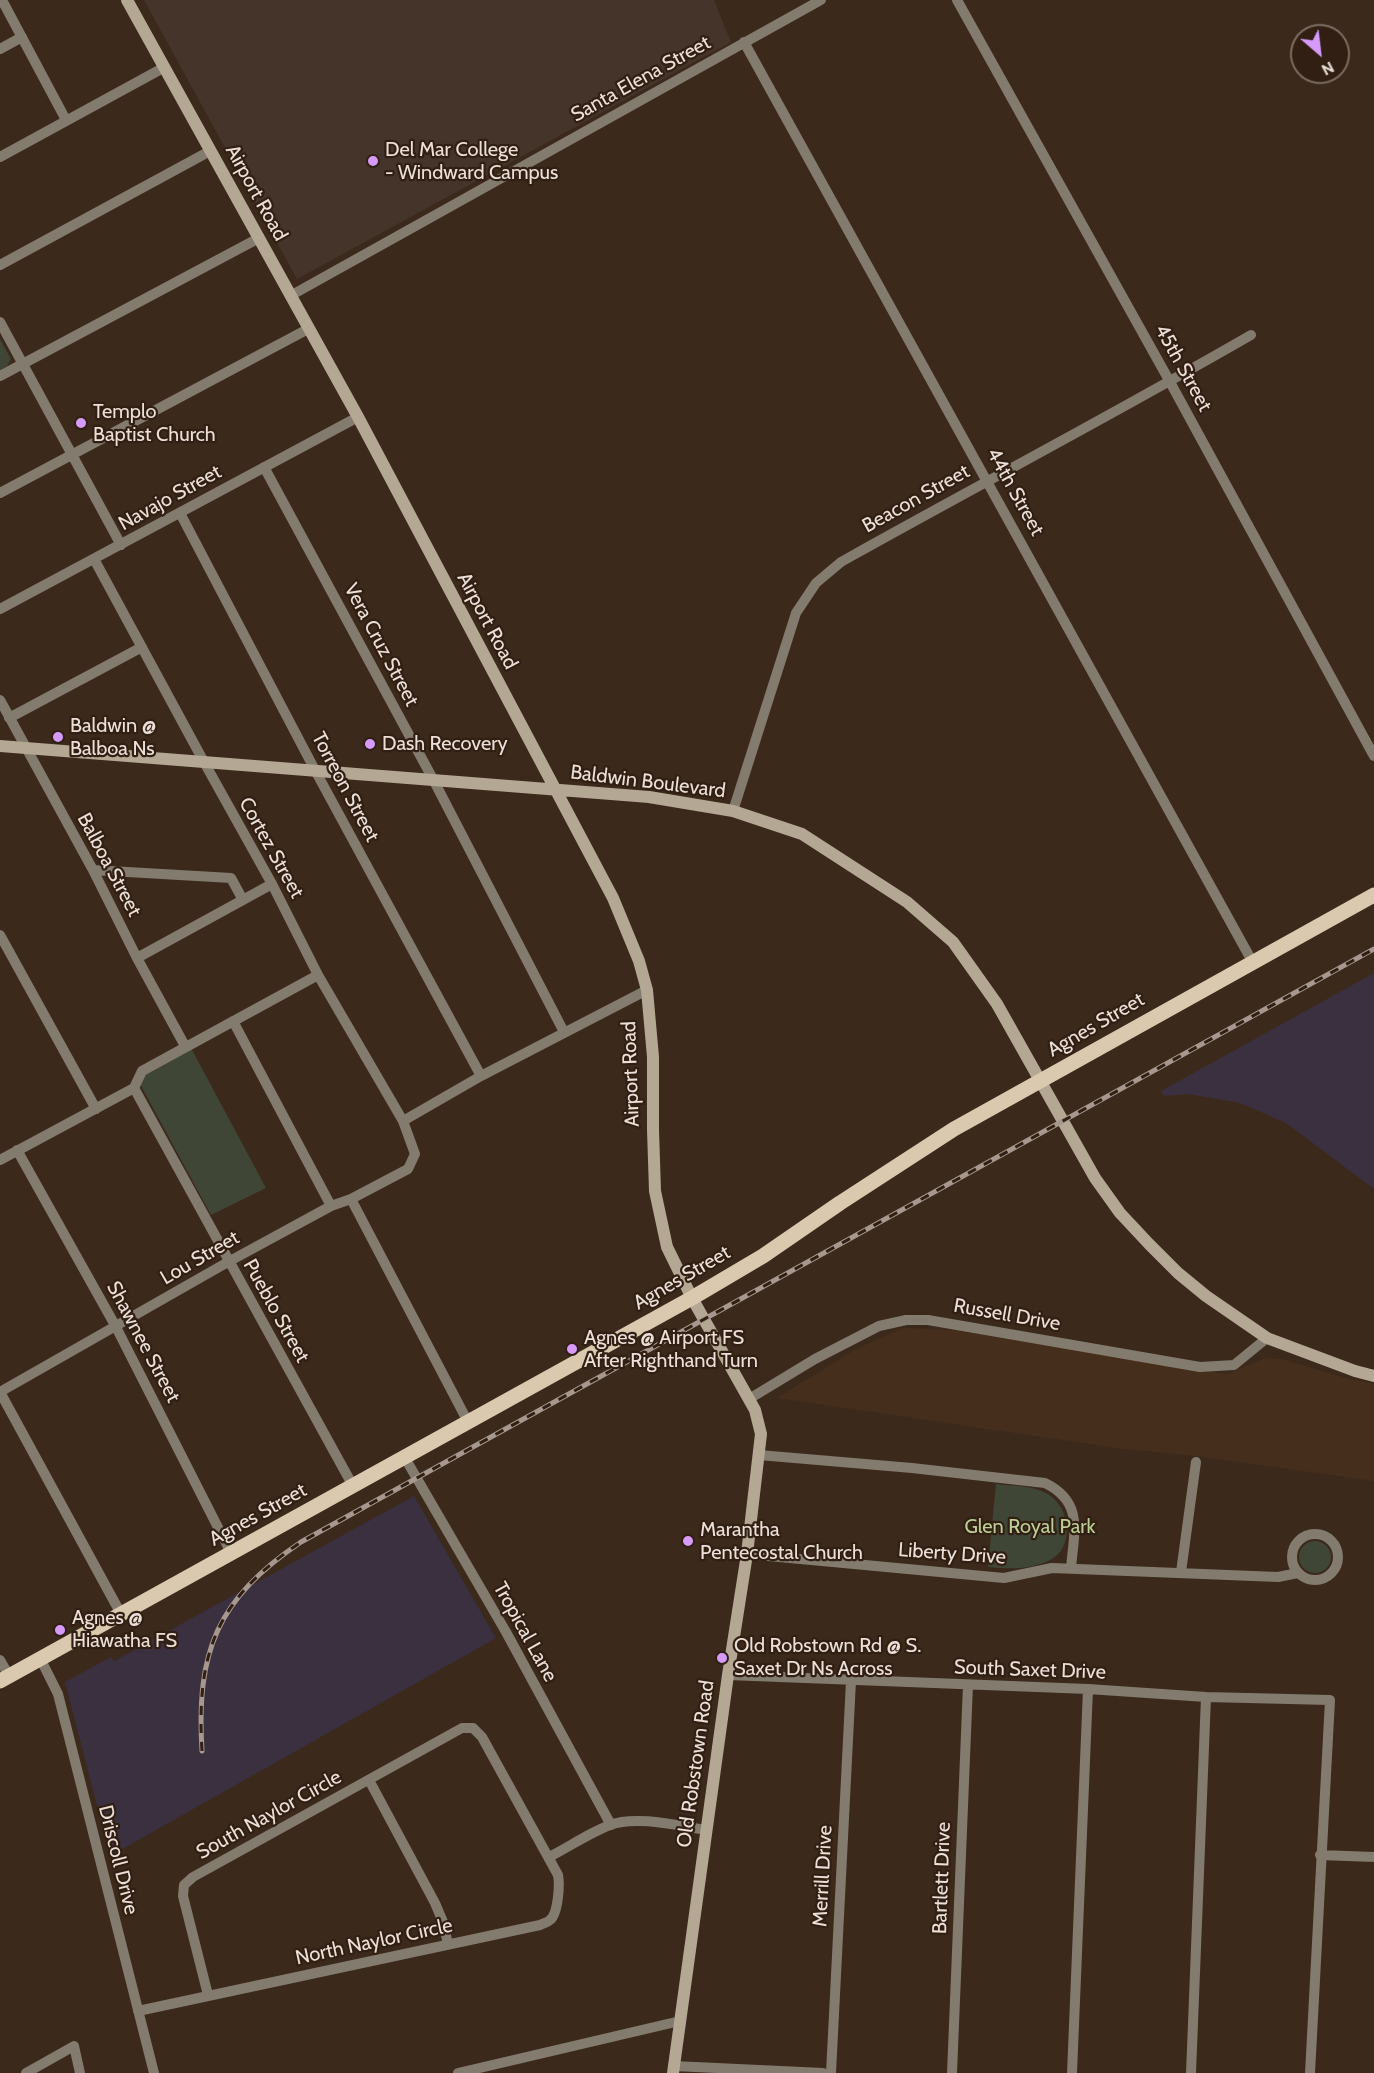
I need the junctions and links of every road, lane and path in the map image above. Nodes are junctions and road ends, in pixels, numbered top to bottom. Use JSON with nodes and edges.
{"nodes":[{"id":1,"x":2,"y":0,"type":"edge"},
{"id":2,"x":127,"y":0,"type":"edge"},
{"id":3,"x":821,"y":0,"type":"edge"},
{"id":4,"x":957,"y":0,"type":"edge"},
{"id":5,"x":22,"y":36,"type":"junction"},
{"id":6,"x":744,"y":42,"type":"junction"},
{"id":7,"x":0,"y":48,"type":"edge"},
{"id":8,"x":164,"y":68,"type":"junction"},
{"id":9,"x":66,"y":120,"type":"junction"},
{"id":10,"x":210,"y":151,"type":"junction"},
{"id":11,"x":0,"y":157,"type":"edge"},
{"id":12,"x":259,"y":238,"type":"junction"},
{"id":13,"x":0,"y":265,"type":"edge"},
{"id":14,"x":290,"y":296,"type":"junction"},
{"id":15,"x":0,"y":322,"type":"edge"},
{"id":16,"x":308,"y":328,"type":"junction"},
{"id":17,"x":1251,"y":334,"type":"dead end"},
{"id":18,"x":23,"y":363,"type":"junction"},
{"id":19,"x":0,"y":376,"type":"edge"},
{"id":20,"x":1170,"y":382,"type":"junction"},
{"id":21,"x":358,"y":417,"type":"junction"},
{"id":22,"x":71,"y":454,"type":"junction"},
{"id":23,"x":264,"y":467,"type":"junction"},
{"id":24,"x":987,"y":480,"type":"junction"},
{"id":25,"x":0,"y":493,"type":"edge"},
{"id":26,"x":180,"y":513,"type":"junction"},
{"id":27,"x":121,"y":545,"type":"junction"},
{"id":28,"x":94,"y":559,"type":"junction"},
{"id":29,"x":0,"y":609,"type":"edge"},
{"id":30,"x":142,"y":647,"type":"junction"},
{"id":31,"x":0,"y":700,"type":"edge"},
{"id":32,"x":9,"y":718,"type":"junction"},
{"id":33,"x":0,"y":746,"type":"edge"},
{"id":34,"x":25,"y":748,"type":"junction"},
{"id":35,"x":1374,"y":756,"type":"edge"},
{"id":36,"x":204,"y":762,"type":"junction"},
{"id":37,"x":316,"y":772,"type":"junction"},
{"id":38,"x":434,"y":781,"type":"junction"},
{"id":39,"x":555,"y":790,"type":"junction"},
{"id":40,"x":734,"y":811,"type":"junction"},
{"id":41,"x":93,"y":870,"type":"junction"},
{"id":42,"x":272,"y":884,"type":"junction"},
{"id":43,"x":1374,"y":894,"type":"edge"},
{"id":44,"x":243,"y":900,"type":"junction"},
{"id":45,"x":0,"y":935,"type":"edge"},
{"id":46,"x":137,"y":958,"type":"junction"},
{"id":47,"x":1252,"y":961,"type":"junction"},
{"id":48,"x":318,"y":975,"type":"junction"},
{"id":49,"x":647,"y":990,"type":"junction"},
{"id":50,"x":233,"y":1021,"type":"junction"},
{"id":51,"x":564,"y":1032,"type":"junction"},
{"id":52,"x":185,"y":1046,"type":"junction"},
{"id":53,"x":481,"y":1076,"type":"junction"},
{"id":54,"x":1041,"y":1081,"type":"junction"},
{"id":55,"x":134,"y":1088,"type":"junction"},
{"id":56,"x":96,"y":1109,"type":"junction"},
{"id":57,"x":403,"y":1121,"type":"junction"},
{"id":58,"x":17,"y":1150,"type":"junction"},
{"id":59,"x":415,"y":1154,"type":"joint"},
{"id":60,"x":0,"y":1160,"type":"edge"},
{"id":61,"x":351,"y":1199,"type":"junction"},
{"id":62,"x":331,"y":1206,"type":"junction"},
{"id":63,"x":228,"y":1262,"type":"junction"},
{"id":64,"x":692,"y":1298,"type":"junction"},
{"id":65,"x":116,"y":1327,"type":"junction"},
{"id":66,"x":1267,"y":1338,"type":"junction"},
{"id":67,"x":1374,"y":1376,"type":"edge"},
{"id":68,"x":0,"y":1392,"type":"edge"},
{"id":69,"x":749,"y":1399,"type":"junction"},
{"id":70,"x":468,"y":1422,"type":"junction"},
{"id":71,"x":759,"y":1455,"type":"junction"},
{"id":72,"x":405,"y":1458,"type":"junction"},
{"id":73,"x":1196,"y":1461,"type":"dead end"},
{"id":74,"x":353,"y":1486,"type":"junction"},
{"id":75,"x":231,"y":1553,"type":"junction"},
{"id":76,"x":747,"y":1554,"type":"junction"},
{"id":77,"x":1071,"y":1568,"type":"junction"},
{"id":78,"x":1181,"y":1572,"type":"junction"},
{"id":79,"x":1298,"y":1573,"type":"junction"},
{"id":80,"x":121,"y":1614,"type":"junction"},
{"id":81,"x":40,"y":1658,"type":"junction"},
{"id":82,"x":0,"y":1660,"type":"edge"},
{"id":83,"x":728,"y":1675,"type":"junction"},
{"id":84,"x":4,"y":1679,"type":"edge"},
{"id":85,"x":851,"y":1681,"type":"junction"},
{"id":86,"x":968,"y":1685,"type":"junction"},
{"id":87,"x":1088,"y":1689,"type":"junction"},
{"id":88,"x":1206,"y":1697,"type":"junction"},
{"id":89,"x":473,"y":1728,"type":"joint"},
{"id":90,"x":369,"y":1780,"type":"junction"},
{"id":91,"x":610,"y":1825,"type":"junction"},
{"id":92,"x":706,"y":1830,"type":"junction"},
{"id":93,"x":1320,"y":1855,"type":"junction"},
{"id":94,"x":549,"y":1857,"type":"junction"},
{"id":95,"x":1374,"y":1857,"type":"edge"},
{"id":96,"x":448,"y":1944,"type":"junction"},
{"id":97,"x":208,"y":1995,"type":"junction"},
{"id":98,"x":138,"y":2011,"type":"junction"},
{"id":99,"x":680,"y":2021,"type":"junction"},
{"id":100,"x":673,"y":2069,"type":"edge"},
{"id":101,"x":26,"y":2073,"type":"edge"},
{"id":102,"x":80,"y":2073,"type":"edge"},
{"id":103,"x":154,"y":2073,"type":"edge"},
{"id":104,"x":458,"y":2073,"type":"edge"},
{"id":105,"x":823,"y":2073,"type":"edge"},
{"id":106,"x":831,"y":2073,"type":"edge"},
{"id":107,"x":952,"y":2073,"type":"edge"},
{"id":108,"x":1072,"y":2073,"type":"edge"},
{"id":109,"x":1191,"y":2073,"type":"edge"},
{"id":110,"x":1310,"y":2073,"type":"edge"}],
"edges":[{"from":1,"to":5,"type":"street"},
{"from":2,"to":8,"type":"street","name":"Airport Road"},
{"from":3,"to":6,"type":"street","name":"Santa Elena Street"},
{"from":4,"to":20,"type":"street","name":"45th Street"},
{"from":5,"to":7,"type":"street"},
{"from":5,"to":9,"type":"street"},
{"from":6,"to":14,"type":"street","name":"Santa Elena Street"},
{"from":6,"to":24,"type":"street","name":"44th Street"},
{"from":8,"to":9,"type":"street"},
{"from":8,"to":10,"type":"street","name":"Airport Road"},
{"from":9,"to":11,"type":"street"},
{"from":10,"to":12,"type":"street","name":"Airport Road"},
{"from":10,"to":13,"type":"street"},
{"from":12,"to":14,"type":"street","name":"Airport Road"},
{"from":12,"to":18,"type":"street"},
{"from":14,"to":16,"type":"street","name":"Airport Road"},
{"from":15,"to":18,"type":"street"},
{"from":16,"to":21,"type":"street","name":"Airport Road"},
{"from":16,"to":22,"type":"street"},
{"from":17,"to":20,"type":"street","name":"Beacon Street"},
{"from":18,"to":19,"type":"street"},
{"from":18,"to":22,"type":"street"},
{"from":20,"to":24,"type":"street","name":"Beacon Street"},
{"from":20,"to":35,"type":"street","name":"45th Street"},
{"from":21,"to":23,"type":"street","name":"Navajo Street"},
{"from":21,"to":39,"type":"street","name":"Airport Road"},
{"from":22,"to":25,"type":"street"},
{"from":22,"to":27,"type":"street"},
{"from":23,"to":26,"type":"street","name":"Navajo Street"},
{"from":23,"to":38,"type":"street","name":"Vera Cruz Street"},
{"from":24,"to":40,"type":"street","name":"Beacon Street"},
{"from":24,"to":47,"type":"street","name":"44th Street"},
{"from":26,"to":27,"type":"street","name":"Navajo Street"},
{"from":26,"to":37,"type":"street","name":"Torreon Street"},
{"from":27,"to":28,"type":"street","name":"Navajo Street"},
{"from":28,"to":29,"type":"street","name":"Navajo Street"},
{"from":28,"to":30,"type":"street","name":"Cortez Street"},
{"from":30,"to":32,"type":"street"},
{"from":30,"to":36,"type":"street","name":"Cortez Street"},
{"from":31,"to":32,"type":"street","name":"Balboa Street"},
{"from":32,"to":34,"type":"street","name":"Balboa Street"},
{"from":33,"to":34,"type":"street","name":"Baldwin Boulevard"},
{"from":34,"to":36,"type":"street","name":"Baldwin Boulevard"},
{"from":34,"to":41,"type":"street","name":"Balboa Street"},
{"from":36,"to":37,"type":"street","name":"Baldwin Boulevard"},
{"from":36,"to":42,"type":"street","name":"Cortez Street"},
{"from":37,"to":38,"type":"street","name":"Baldwin Boulevard"},
{"from":37,"to":53,"type":"street","name":"Torreon Street"},
{"from":38,"to":39,"type":"street","name":"Baldwin Boulevard"},
{"from":38,"to":51,"type":"street","name":"Vera Cruz Street"},
{"from":39,"to":40,"type":"street","name":"Baldwin Boulevard"},
{"from":39,"to":49,"type":"street","name":"Airport Road"},
{"from":40,"to":54,"type":"street","name":"Baldwin Boulevard"},
{"from":41,"to":44,"type":"street"},
{"from":41,"to":46,"type":"street","name":"Balboa Street"},
{"from":42,"to":44,"type":"street"},
{"from":42,"to":48,"type":"street","name":"Cortez Street"},
{"from":43,"to":47,"type":"main road","name":"Agnes Street"},
{"from":44,"to":46,"type":"street"},
{"from":45,"to":56,"type":"street"},
{"from":46,"to":52,"type":"street","name":"Balboa Street"},
{"from":47,"to":54,"type":"main road","name":"Agnes Street"},
{"from":48,"to":50,"type":"street"},
{"from":48,"to":57,"type":"street","name":"Cortez Street"},
{"from":49,"to":51,"type":"street"},
{"from":49,"to":64,"type":"street","name":"Airport Road"},
{"from":50,"to":52,"type":"street"},
{"from":50,"to":62,"type":"street"},
{"from":51,"to":53,"type":"street"},
{"from":52,"to":55,"type":"street"},
{"from":53,"to":57,"type":"street"},
{"from":54,"to":64,"type":"main road","name":"Agnes Street"},
{"from":54,"to":66,"type":"street","name":"Baldwin Boulevard"},
{"from":55,"to":56,"type":"street"},
{"from":55,"to":63,"type":"street","name":"Pueblo Street"},
{"from":56,"to":58,"type":"street"},
{"from":57,"to":59,"type":"street","name":"Cortez Street"},
{"from":58,"to":60,"type":"street"},
{"from":58,"to":65,"type":"street","name":"Shawnee Street"},
{"from":59,"to":61,"type":"street","name":"Lou Street"},
{"from":61,"to":62,"type":"street","name":"Lou Street"},
{"from":61,"to":70,"type":"street"},
{"from":62,"to":63,"type":"street","name":"Lou Street"},
{"from":63,"to":65,"type":"street","name":"Lou Street"},
{"from":63,"to":74,"type":"street","name":"Pueblo Street"},
{"from":64,"to":69,"type":"street","name":"Old Robstown Road"},
{"from":64,"to":70,"type":"main road","name":"Agnes Street"},
{"from":65,"to":68,"type":"street","name":"Lou Street"},
{"from":65,"to":75,"type":"street","name":"Shawnee Street"},
{"from":66,"to":67,"type":"street","name":"Baldwin Boulevard"},
{"from":66,"to":69,"type":"street","name":"Russell Drive"},
{"from":68,"to":80,"type":"street"},
{"from":69,"to":71,"type":"street","name":"Old Robstown Road"},
{"from":70,"to":72,"type":"main road","name":"Agnes Street"},
{"from":71,"to":76,"type":"street","name":"Old Robstown Road"},
{"from":71,"to":77,"type":"street"},
{"from":72,"to":74,"type":"main road","name":"Agnes Street"},
{"from":72,"to":91,"type":"street","name":"Tropical Lane"},
{"from":73,"to":78,"type":"street"},
{"from":74,"to":75,"type":"main road","name":"Agnes Street"},
{"from":75,"to":80,"type":"main road","name":"Agnes Street"},
{"from":76,"to":77,"type":"street","name":"Liberty Drive"},
{"from":76,"to":83,"type":"street","name":"Old Robstown Road"},
{"from":77,"to":78,"type":"street","name":"Liberty Drive"},
{"from":78,"to":79,"type":"street","name":"Liberty Drive"},
{"from":79,"to":79,"type":"street"},
{"from":80,"to":81,"type":"main road","name":"Agnes Street"},
{"from":81,"to":84,"type":"main road","name":"Agnes Street"},
{"from":81,"to":98,"type":"street","name":"Driscoll Drive"},
{"from":82,"to":84,"type":"street"},
{"from":83,"to":85,"type":"street","name":"South Saxet Drive"},
{"from":83,"to":92,"type":"street","name":"Old Robstown Road"},
{"from":85,"to":86,"type":"street","name":"South Saxet Drive"},
{"from":85,"to":106,"type":"street","name":"Merrill Drive"},
{"from":86,"to":87,"type":"street","name":"South Saxet Drive"},
{"from":86,"to":107,"type":"street","name":"Bartlett Drive"},
{"from":87,"to":88,"type":"street","name":"South Saxet Drive"},
{"from":87,"to":108,"type":"street"},
{"from":88,"to":93,"type":"street","name":"South Saxet Drive"},
{"from":88,"to":109,"type":"street"},
{"from":89,"to":90,"type":"street","name":"South Naylor Circle"},
{"from":89,"to":94,"type":"street","name":"North Naylor Circle"},
{"from":90,"to":96,"type":"street"},
{"from":90,"to":97,"type":"street","name":"South Naylor Circle"},
{"from":91,"to":92,"type":"street"},
{"from":91,"to":94,"type":"street"},
{"from":92,"to":99,"type":"street","name":"Old Robstown Road"},
{"from":93,"to":95,"type":"street"},
{"from":93,"to":110,"type":"street"},
{"from":94,"to":96,"type":"street","name":"North Naylor Circle"},
{"from":96,"to":97,"type":"street","name":"North Naylor Circle"},
{"from":97,"to":98,"type":"street","name":"North Naylor Circle"},
{"from":98,"to":103,"type":"street","name":"Driscoll Drive"},
{"from":99,"to":100,"type":"street","name":"Old Robstown Road"},
{"from":99,"to":104,"type":"street"},
{"from":100,"to":105,"type":"street"},
{"from":101,"to":102,"type":"street"}]}
